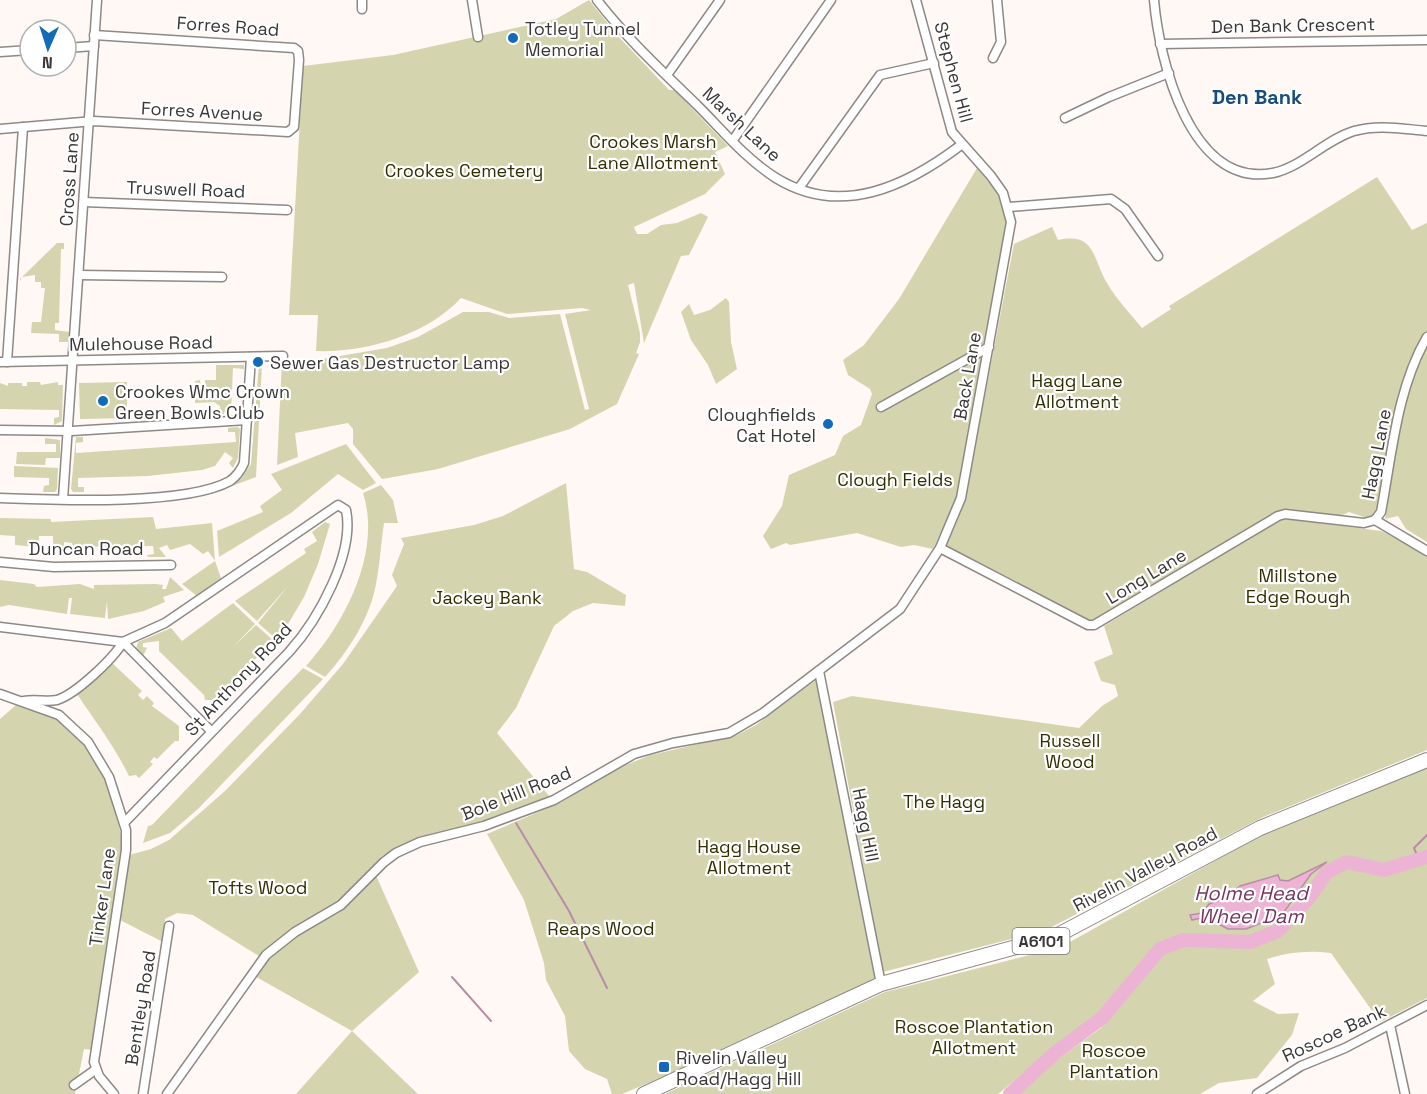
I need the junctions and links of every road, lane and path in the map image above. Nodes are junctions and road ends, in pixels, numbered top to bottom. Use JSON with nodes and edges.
{"nodes":[{"id":1,"x":97,"y":0,"type":"edge"},
{"id":2,"x":472,"y":0,"type":"edge"},
{"id":3,"x":597,"y":0,"type":"edge"},
{"id":4,"x":720,"y":0,"type":"edge"},
{"id":5,"x":831,"y":0,"type":"edge"},
{"id":6,"x":916,"y":0,"type":"edge"},
{"id":7,"x":998,"y":0,"type":"edge"},
{"id":8,"x":1154,"y":0,"type":"edge"},
{"id":9,"x":94,"y":35,"type":"junction"},
{"id":10,"x":478,"y":37,"type":"dead end"},
{"id":11,"x":1427,"y":40,"type":"edge"},
{"id":12,"x":1160,"y":44,"type":"junction"},
{"id":13,"x":94,"y":46,"type":"junction"},
{"id":14,"x":78,"y":47,"type":"edge"},
{"id":15,"x":18,"y":51,"type":"edge"},
{"id":16,"x":0,"y":52,"type":"edge"},
{"id":17,"x":993,"y":58,"type":"dead end"},
{"id":18,"x":934,"y":63,"type":"junction"},
{"id":19,"x":1169,"y":73,"type":"junction"},
{"id":20,"x":667,"y":75,"type":"junction"},
{"id":21,"x":296,"y":110,"type":"joint"},
{"id":22,"x":1065,"y":118,"type":"dead end"},
{"id":23,"x":89,"y":121,"type":"junction"},
{"id":24,"x":23,"y":127,"type":"junction"},
{"id":25,"x":0,"y":129,"type":"edge"},
{"id":26,"x":1427,"y":131,"type":"edge"},
{"id":27,"x":732,"y":140,"type":"junction"},
{"id":28,"x":961,"y":145,"type":"junction"},
{"id":29,"x":799,"y":188,"type":"junction"},
{"id":30,"x":84,"y":202,"type":"junction"},
{"id":31,"x":1009,"y":207,"type":"junction"},
{"id":32,"x":287,"y":210,"type":"dead end"},
{"id":33,"x":1158,"y":256,"type":"dead end"},
{"id":34,"x":80,"y":275,"type":"junction"},
{"id":35,"x":222,"y":277,"type":"dead end"},
{"id":36,"x":1427,"y":337,"type":"edge"},
{"id":37,"x":989,"y":347,"type":"junction"},
{"id":38,"x":283,"y":356,"type":"dead end"},
{"id":39,"x":251,"y":357,"type":"junction"},
{"id":40,"x":73,"y":361,"type":"junction"},
{"id":41,"x":3,"y":362,"type":"edge"},
{"id":42,"x":881,"y":407,"type":"dead end"},
{"id":43,"x":247,"y":420,"type":"junction"},
{"id":44,"x":0,"y":430,"type":"edge"},
{"id":45,"x":68,"y":431,"type":"junction"},
{"id":46,"x":0,"y":498,"type":"edge"},
{"id":47,"x":63,"y":499,"type":"junction"},
{"id":48,"x":1375,"y":520,"type":"junction"},
{"id":49,"x":940,"y":548,"type":"junction"},
{"id":50,"x":1427,"y":551,"type":"edge"},
{"id":51,"x":0,"y":562,"type":"edge"},
{"id":52,"x":171,"y":564,"type":"dead end"},
{"id":53,"x":0,"y":627,"type":"edge"},
{"id":54,"x":123,"y":642,"type":"junction"},
{"id":55,"x":819,"y":671,"type":"junction"},
{"id":56,"x":0,"y":694,"type":"edge"},
{"id":57,"x":24,"y":701,"type":"junction"},
{"id":58,"x":212,"y":731,"type":"junction"},
{"id":59,"x":1427,"y":760,"type":"edge"},
{"id":60,"x":124,"y":823,"type":"junction"},
{"id":61,"x":169,"y":926,"type":"dead end"},
{"id":62,"x":881,"y":984,"type":"junction"},
{"id":63,"x":1427,"y":1005,"type":"edge"},
{"id":64,"x":1390,"y":1025,"type":"junction"},
{"id":65,"x":95,"y":1070,"type":"junction"},
{"id":66,"x":74,"y":1085,"type":"dead end"},
{"id":67,"x":114,"y":1094,"type":"edge"},
{"id":68,"x":143,"y":1094,"type":"edge"},
{"id":69,"x":166,"y":1094,"type":"edge"},
{"id":70,"x":644,"y":1094,"type":"edge"},
{"id":71,"x":1257,"y":1094,"type":"edge"},
{"id":72,"x":1405,"y":1094,"type":"edge"}],
"edges":[{"from":1,"to":9,"type":"street","name":"Cross Lane"},
{"from":2,"to":10,"type":"street"},
{"from":3,"to":20,"type":"street","name":"Marsh Lane"},
{"from":4,"to":20,"type":"street"},
{"from":5,"to":27,"type":"street"},
{"from":6,"to":18,"type":"street","name":"Stephen Hill"},
{"from":7,"to":17,"type":"street"},
{"from":8,"to":12,"type":"street"},
{"from":9,"to":13,"type":"street","name":"Cross Lane"},
{"from":9,"to":21,"type":"street","name":"Forres Road"},
{"from":11,"to":12,"type":"street","name":"Den Bank Crescent"},
{"from":12,"to":19,"type":"street"},
{"from":13,"to":14,"type":"street"},
{"from":13,"to":23,"type":"street","name":"Cross Lane"},
{"from":15,"to":16,"type":"street"},
{"from":18,"to":28,"type":"street","name":"Stephen Hill"},
{"from":18,"to":29,"type":"street"},
{"from":19,"to":22,"type":"street"},
{"from":19,"to":26,"type":"street"},
{"from":20,"to":27,"type":"street","name":"Marsh Lane"},
{"from":21,"to":23,"type":"street","name":"Forres Avenue"},
{"from":23,"to":24,"type":"street"},
{"from":23,"to":30,"type":"street","name":"Cross Lane"},
{"from":24,"to":25,"type":"street"},
{"from":24,"to":41,"type":"street"},
{"from":27,"to":29,"type":"street","name":"Marsh Lane"},
{"from":28,"to":29,"type":"street","name":"Marsh Lane"},
{"from":28,"to":31,"type":"street","name":"Stephen Hill"},
{"from":30,"to":32,"type":"street","name":"Truswell Road"},
{"from":30,"to":34,"type":"street","name":"Cross Lane"},
{"from":31,"to":33,"type":"street"},
{"from":31,"to":37,"type":"street","name":"Back Lane"},
{"from":34,"to":35,"type":"street"},
{"from":34,"to":40,"type":"street","name":"Cross Lane"},
{"from":36,"to":48,"type":"street","name":"Hagg Lane"},
{"from":37,"to":42,"type":"street"},
{"from":37,"to":49,"type":"street","name":"Back Lane"},
{"from":38,"to":39,"type":"street","name":"Mulehouse Road"},
{"from":39,"to":40,"type":"street","name":"Mulehouse Road"},
{"from":39,"to":43,"type":"street"},
{"from":40,"to":41,"type":"street","name":"Mulehouse Road"},
{"from":40,"to":45,"type":"street","name":"Cross Lane"},
{"from":43,"to":45,"type":"street"},
{"from":43,"to":47,"type":"street"},
{"from":44,"to":45,"type":"street"},
{"from":45,"to":47,"type":"street","name":"Cross Lane"},
{"from":46,"to":47,"type":"street"},
{"from":48,"to":49,"type":"street","name":"Long Lane"},
{"from":48,"to":50,"type":"street","name":"Hagg Lane"},
{"from":49,"to":55,"type":"street","name":"Bole Hill Road"},
{"from":51,"to":52,"type":"street","name":"Duncan Road"},
{"from":53,"to":54,"type":"street"},
{"from":54,"to":57,"type":"street"},
{"from":54,"to":58,"type":"street"},
{"from":54,"to":58,"type":"street","name":"St Anthony Road"},
{"from":55,"to":62,"type":"street","name":"Hagg Hill"},
{"from":55,"to":69,"type":"street","name":"Bole Hill Road"},
{"from":56,"to":57,"type":"street"},
{"from":57,"to":60,"type":"street","name":"Tinker Lane"},
{"from":58,"to":60,"type":"street","name":"St Anthony Road"},
{"from":59,"to":62,"type":"main road","name":"Rivelin Valley Road","number":"A6101"},
{"from":60,"to":65,"type":"street","name":"Tinker Lane"},
{"from":61,"to":68,"type":"street","name":"Bentley Road"},
{"from":62,"to":70,"type":"main road","name":"Rivelin Valley Road","number":"A6101"},
{"from":63,"to":64,"type":"street","name":"Roscoe Bank"},
{"from":64,"to":71,"type":"street","name":"Roscoe Bank"},
{"from":64,"to":72,"type":"street"},
{"from":65,"to":66,"type":"street"},
{"from":65,"to":67,"type":"street"}]}
